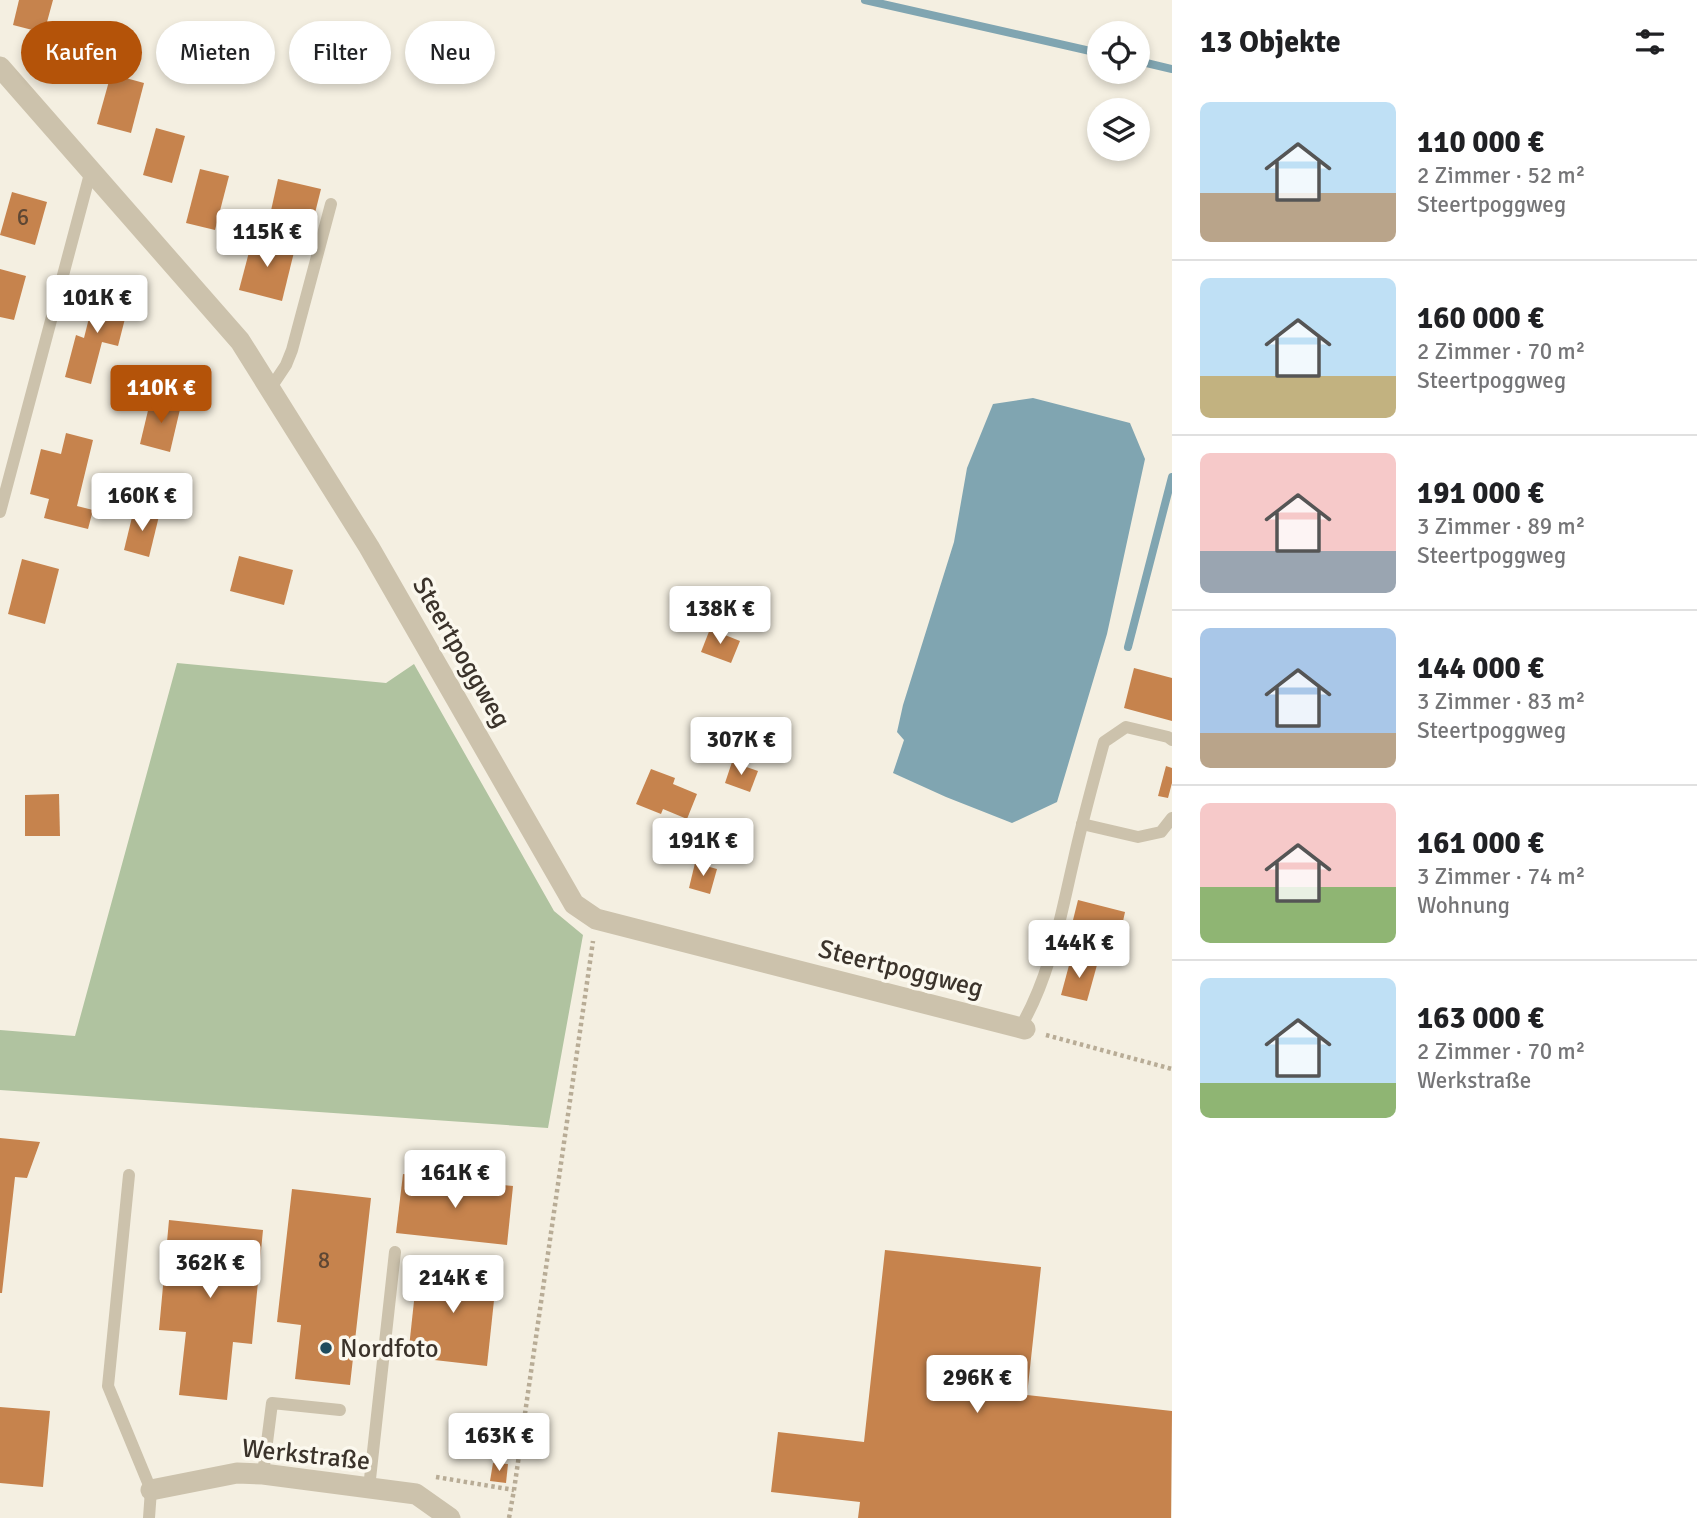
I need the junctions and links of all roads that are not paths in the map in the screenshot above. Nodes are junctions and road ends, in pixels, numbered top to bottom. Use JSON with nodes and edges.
{"nodes":[{"id":1,"x":0,"y":66,"type":"edge"},
{"id":2,"x":91,"y":170,"type":"junction"},
{"id":3,"x":331,"y":204,"type":"dead end"},
{"id":4,"x":270,"y":389,"type":"junction"},
{"id":5,"x":0,"y":512,"type":"edge"},
{"id":6,"x":1172,"y":740,"type":"edge"},
{"id":7,"x":1172,"y":818,"type":"edge"},
{"id":8,"x":1082,"y":824,"type":"junction"},
{"id":9,"x":1023,"y":1028,"type":"joint"},
{"id":10,"x":129,"y":1175,"type":"dead end"},
{"id":11,"x":395,"y":1252,"type":"dead end"},
{"id":12,"x":340,"y":1410,"type":"dead end"},
{"id":13,"x":263,"y":1474,"type":"junction"},
{"id":14,"x":369,"y":1488,"type":"junction"},
{"id":15,"x":151,"y":1490,"type":"junction"},
{"id":16,"x":149,"y":1518,"type":"edge"},
{"id":17,"x":450,"y":1518,"type":"edge"}],
"edges":[{"from":1,"to":2,"type":"street","name":"Steertpoggweg"},
{"from":2,"to":4,"type":"street","name":"Steertpoggweg"},
{"from":2,"to":5,"type":"lane"},
{"from":3,"to":4,"type":"lane"},
{"from":4,"to":9,"type":"street","name":"Steertpoggweg"},
{"from":6,"to":8,"type":"lane"},
{"from":7,"to":8,"type":"lane"},
{"from":8,"to":9,"type":"lane"},
{"from":10,"to":15,"type":"lane"},
{"from":11,"to":14,"type":"lane"},
{"from":12,"to":13,"type":"lane"},
{"from":13,"to":14,"type":"street","name":"Werkstraße"},
{"from":13,"to":15,"type":"street","name":"Werkstraße"},
{"from":14,"to":17,"type":"street","name":"Werkstraße"},
{"from":15,"to":16,"type":"lane"}]}
